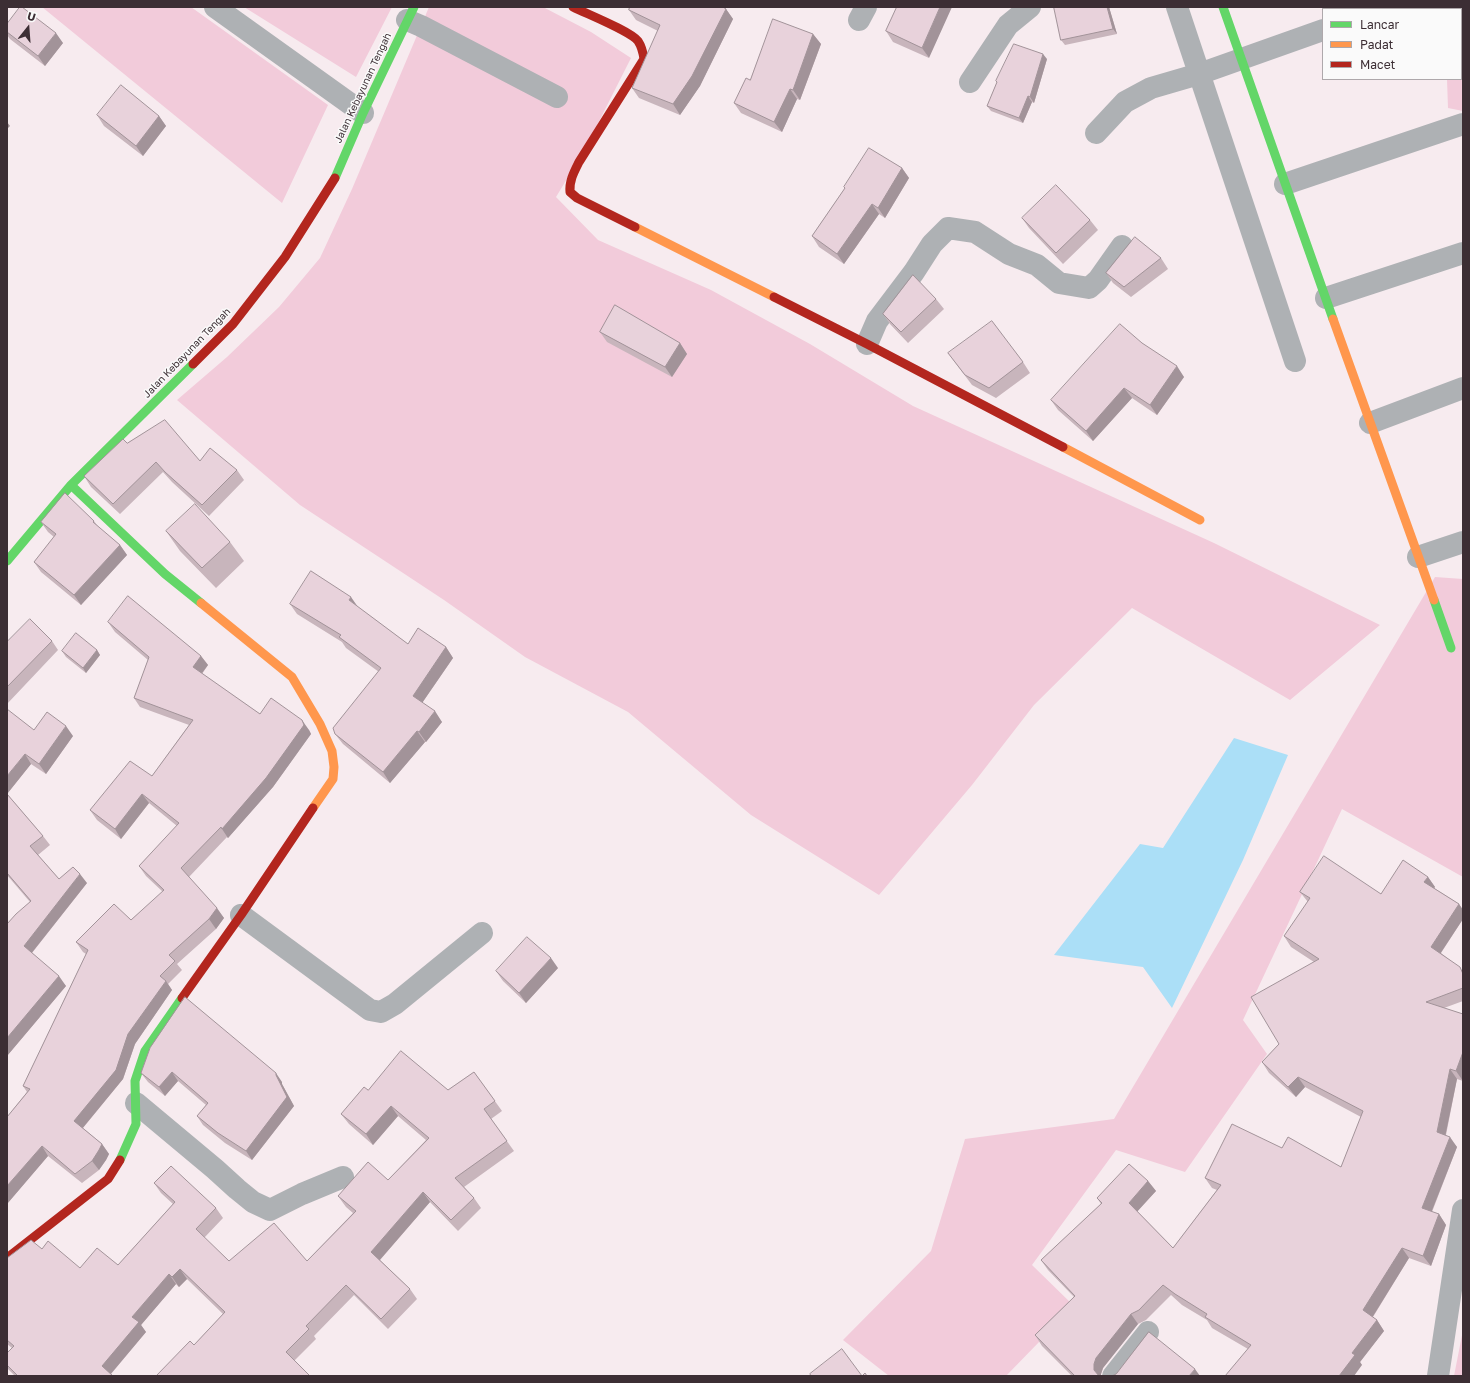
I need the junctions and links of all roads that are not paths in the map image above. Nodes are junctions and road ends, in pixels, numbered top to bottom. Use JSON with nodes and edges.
{"nodes":[{"id":1,"x":215,"y":7,"type":"edge"},
{"id":2,"x":572,"y":7,"type":"edge"},
{"id":3,"x":1030,"y":7,"type":"edge"},
{"id":4,"x":1176,"y":7,"type":"edge"},
{"id":5,"x":1223,"y":7,"type":"edge"},
{"id":6,"x":410,"y":13,"type":"edge"},
{"id":7,"x":1322,"y":30,"type":"edge"},
{"id":8,"x":1242,"y":59,"type":"junction"},
{"id":9,"x":1199,"y":74,"type":"junction"},
{"id":10,"x":970,"y":82,"type":"dead end"},
{"id":11,"x":557,"y":97,"type":"dead end"},
{"id":12,"x":363,"y":113,"type":"junction"},
{"id":13,"x":1463,"y":124,"type":"edge"},
{"id":14,"x":1096,"y":133,"type":"dead end"},
{"id":15,"x":1286,"y":184,"type":"junction"},
{"id":16,"x":1122,"y":246,"type":"dead end"},
{"id":17,"x":1463,"y":253,"type":"edge"},
{"id":18,"x":1326,"y":298,"type":"junction"},
{"id":19,"x":867,"y":344,"type":"junction"},
{"id":20,"x":1295,"y":361,"type":"dead end"},
{"id":21,"x":1463,"y":388,"type":"edge"},
{"id":22,"x":1370,"y":423,"type":"junction"},
{"id":23,"x":71,"y":485,"type":"junction"},
{"id":24,"x":1200,"y":520,"type":"dead end"},
{"id":25,"x":1463,"y":542,"type":"edge"},
{"id":26,"x":1418,"y":557,"type":"junction"},
{"id":27,"x":7,"y":561,"type":"edge"},
{"id":28,"x":1451,"y":648,"type":"dead end"},
{"id":29,"x":241,"y":915,"type":"junction"},
{"id":30,"x":482,"y":933,"type":"dead end"},
{"id":31,"x":136,"y":1103,"type":"junction"},
{"id":32,"x":343,"y":1177,"type":"dead end"},
{"id":33,"x":1463,"y":1210,"type":"edge"},
{"id":34,"x":7,"y":1258,"type":"edge"},
{"id":35,"x":1148,"y":1332,"type":"edge"},
{"id":36,"x":1113,"y":1376,"type":"edge"},
{"id":37,"x":1438,"y":1376,"type":"edge"}],
"edges":[{"from":1,"to":12,"type":"street"},
{"from":2,"to":19,"type":"street"},
{"from":3,"to":10,"type":"street"},
{"from":4,"to":9,"type":"street"},
{"from":5,"to":8,"type":"street"},
{"from":6,"to":11,"type":"street"},
{"from":6,"to":12,"type":"street","name":"Jalan Kebayunan Tengah"},
{"from":7,"to":8,"type":"street"},
{"from":8,"to":9,"type":"street"},
{"from":8,"to":15,"type":"street"},
{"from":9,"to":14,"type":"street"},
{"from":9,"to":20,"type":"street"},
{"from":12,"to":23,"type":"street","name":"Jalan Kebayunan Tengah"},
{"from":13,"to":15,"type":"street"},
{"from":15,"to":18,"type":"street"},
{"from":16,"to":19,"type":"street"},
{"from":17,"to":18,"type":"street"},
{"from":18,"to":22,"type":"street"},
{"from":19,"to":24,"type":"street"},
{"from":21,"to":22,"type":"street"},
{"from":22,"to":26,"type":"street"},
{"from":23,"to":27,"type":"street","name":"Jalan Kebayunan Tengah"},
{"from":23,"to":29,"type":"street"},
{"from":25,"to":26,"type":"street"},
{"from":26,"to":28,"type":"street"},
{"from":29,"to":30,"type":"street"},
{"from":29,"to":31,"type":"street"},
{"from":31,"to":32,"type":"street"},
{"from":31,"to":34,"type":"street"},
{"from":33,"to":37,"type":"street"},
{"from":35,"to":36,"type":"street"}]}
